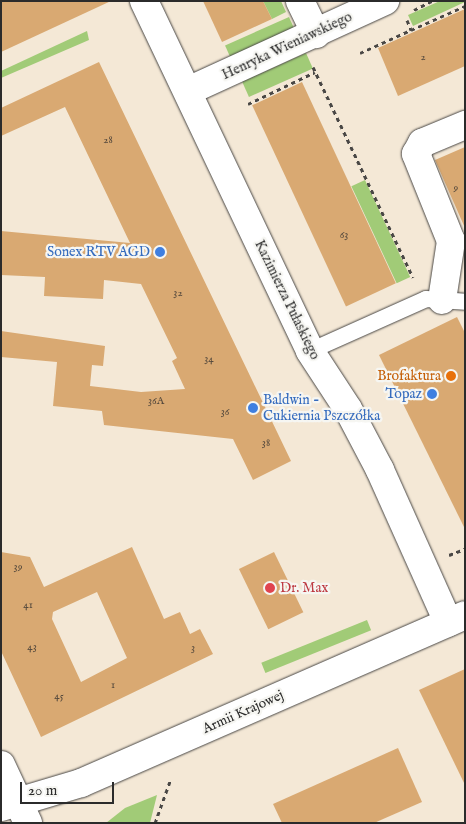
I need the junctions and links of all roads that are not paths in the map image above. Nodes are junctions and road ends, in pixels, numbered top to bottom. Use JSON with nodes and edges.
{"nodes":[{"id":1,"x":144,"y":1,"type":"edge"},
{"id":2,"x":300,"y":1,"type":"edge"},
{"id":3,"x":394,"y":6,"type":"edge"},
{"id":4,"x":312,"y":46,"type":"junction"},
{"id":5,"x":188,"y":91,"type":"junction"},
{"id":6,"x":465,"y":125,"type":"edge"},
{"id":7,"x":453,"y":301,"type":"edge"},
{"id":8,"x":310,"y":351,"type":"junction"},
{"id":9,"x":457,"y":619,"type":"edge"},
{"id":10,"x":1,"y":765,"type":"edge"},
{"id":11,"x":16,"y":810,"type":"edge"}],
"edges":[{"from":1,"to":5,"type":"street","name":"Kazimierza Pułaskiego"},
{"from":2,"to":4,"type":"street"},
{"from":3,"to":4,"type":"street","name":"Henryka Wieniawskiego"},
{"from":4,"to":5,"type":"street","name":"Henryka Wieniawskiego"},
{"from":5,"to":8,"type":"street","name":"Kazimierza Pułaskiego"},
{"from":6,"to":7,"type":"street"},
{"from":7,"to":8,"type":"lane"},
{"from":8,"to":9,"type":"street","name":"Kazimierza Pułaskiego"},
{"from":9,"to":11,"type":"street","name":"Armii Krajowej"},
{"from":10,"to":11,"type":"street"}]}
